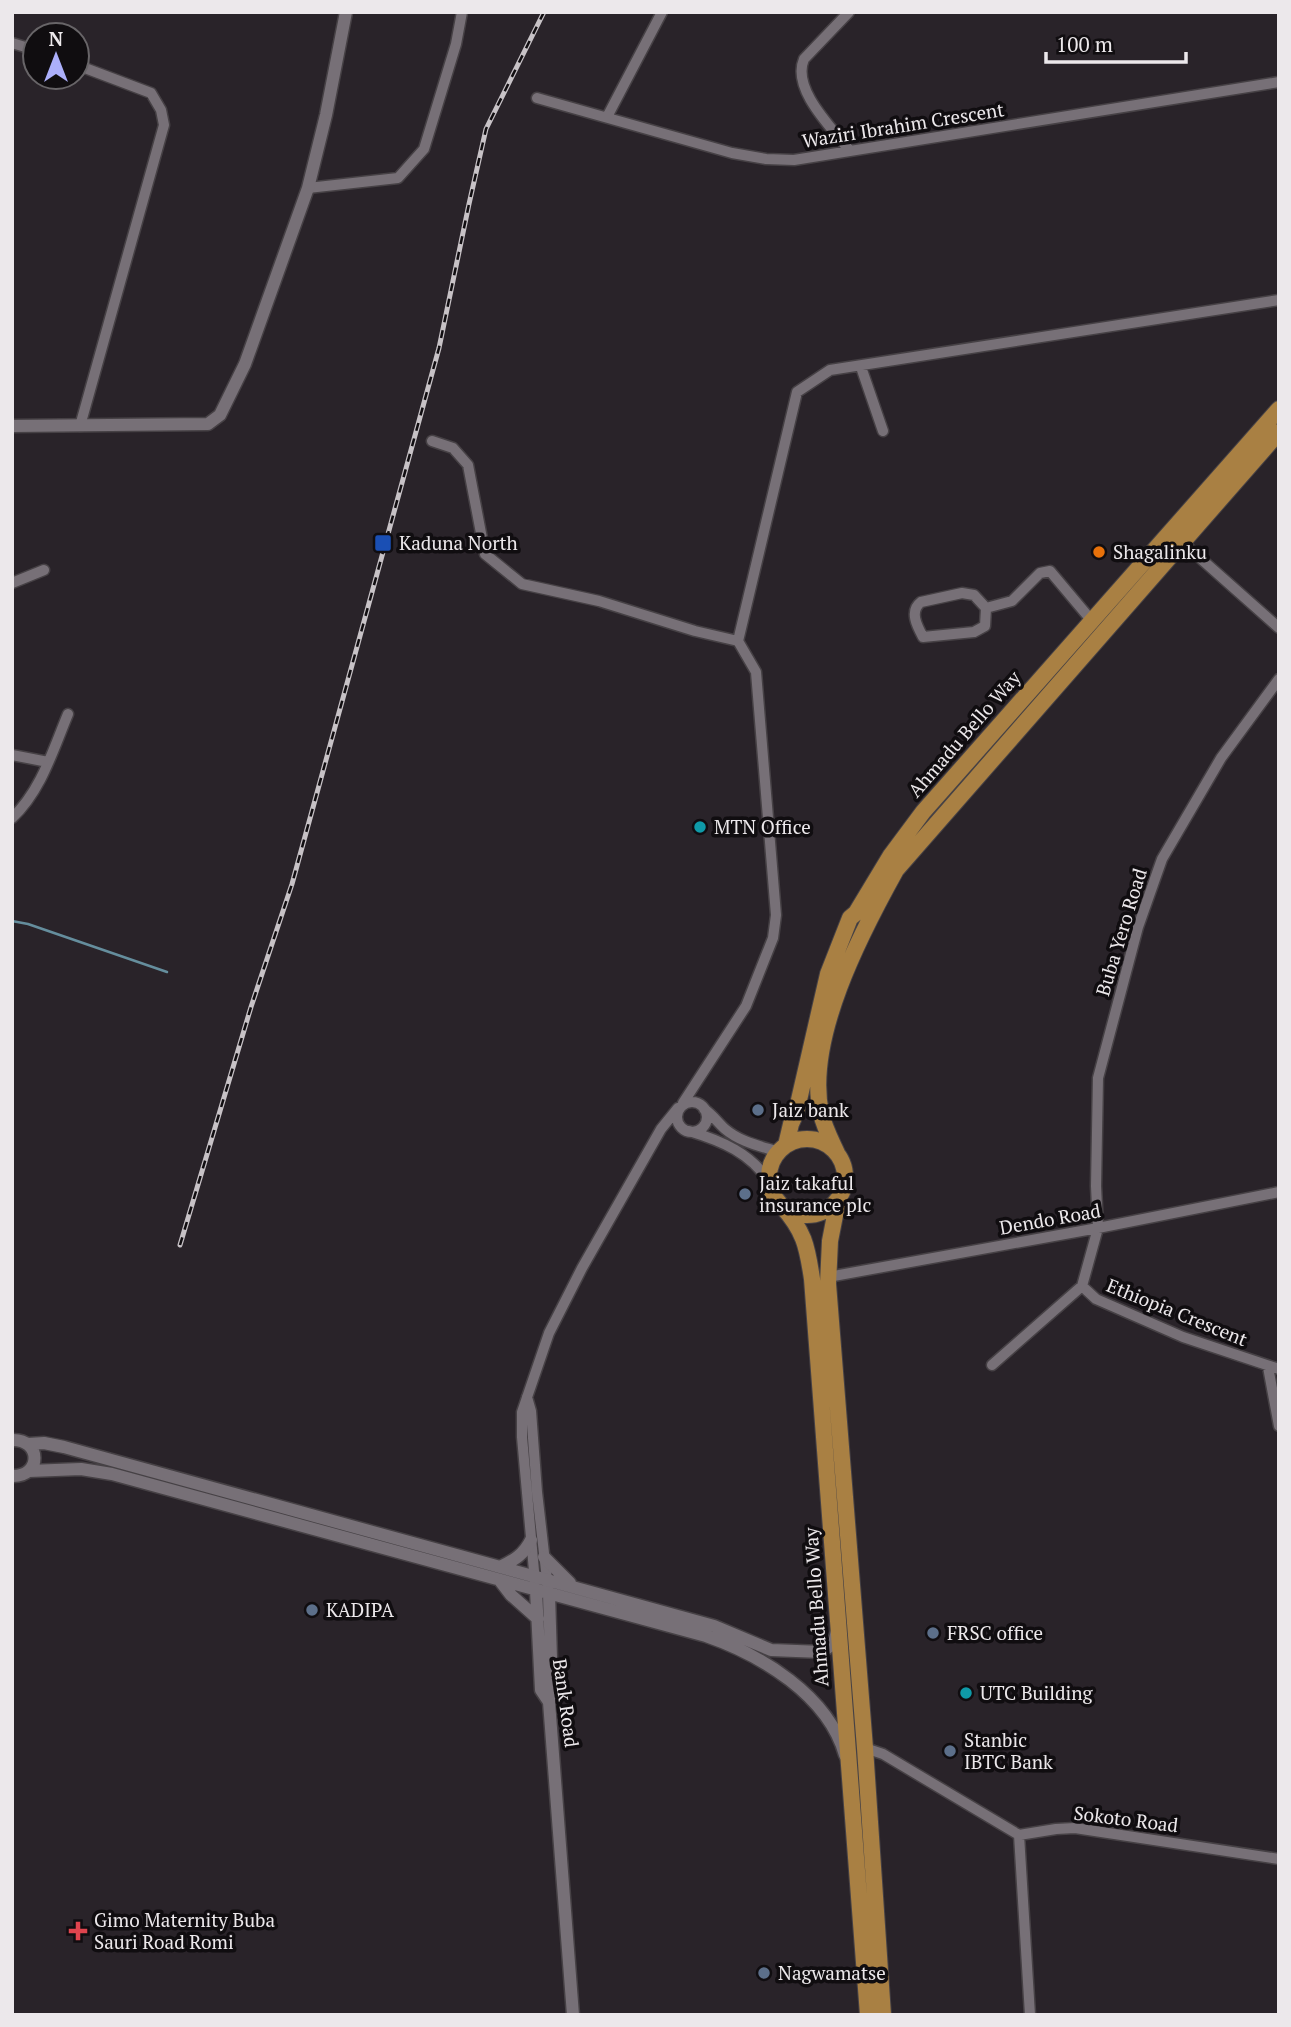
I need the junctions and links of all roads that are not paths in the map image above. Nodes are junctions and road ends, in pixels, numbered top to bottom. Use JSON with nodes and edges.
{"nodes":[{"id":1,"x":346,"y":12,"type":"edge"},
{"id":2,"x":462,"y":12,"type":"edge"},
{"id":3,"x":662,"y":12,"type":"edge"},
{"id":4,"x":849,"y":12,"type":"edge"},
{"id":5,"x":91,"y":70,"type":"edge"},
{"id":6,"x":1279,"y":82,"type":"edge"},
{"id":7,"x":537,"y":98,"type":"dead end"},
{"id":8,"x":607,"y":117,"type":"junction"},
{"id":9,"x":850,"y":151,"type":"junction"},
{"id":10,"x":308,"y":188,"type":"junction"},
{"id":11,"x":1279,"y":300,"type":"edge"},
{"id":12,"x":861,"y":367,"type":"junction"},
{"id":13,"x":1279,"y":410,"type":"edge"},
{"id":14,"x":12,"y":426,"type":"edge"},
{"id":15,"x":80,"y":426,"type":"junction"},
{"id":16,"x":883,"y":431,"type":"dead end"},
{"id":17,"x":1279,"y":432,"type":"edge"},
{"id":18,"x":432,"y":441,"type":"dead end"},
{"id":19,"x":1182,"y":542,"type":"junction"},
{"id":20,"x":44,"y":570,"type":"dead end"},
{"id":21,"x":12,"y":583,"type":"edge"},
{"id":22,"x":986,"y":608,"type":"junction"},
{"id":23,"x":1092,"y":621,"type":"junction"},
{"id":24,"x":1279,"y":628,"type":"edge"},
{"id":25,"x":738,"y":641,"type":"junction"},
{"id":26,"x":1279,"y":679,"type":"edge"},
{"id":27,"x":68,"y":714,"type":"dead end"},
{"id":28,"x":12,"y":755,"type":"edge"},
{"id":29,"x":48,"y":762,"type":"junction"},
{"id":30,"x":12,"y":818,"type":"edge"},
{"id":31,"x":701,"y":1077,"type":"junction"},
{"id":32,"x":680,"y":1106,"type":"junction"},
{"id":33,"x":703,"y":1107,"type":"junction"},
{"id":34,"x":687,"y":1130,"type":"junction"},
{"id":35,"x":655,"y":1140,"type":"junction"},
{"id":36,"x":782,"y":1149,"type":"junction"},
{"id":37,"x":837,"y":1153,"type":"junction"},
{"id":38,"x":770,"y":1183,"type":"junction"},
{"id":39,"x":1279,"y":1192,"type":"edge"},
{"id":40,"x":838,"y":1200,"type":"junction"},
{"id":41,"x":782,"y":1205,"type":"junction"},
{"id":42,"x":1098,"y":1228,"type":"junction"},
{"id":43,"x":828,"y":1277,"type":"junction"},
{"id":44,"x":1082,"y":1286,"type":"junction"},
{"id":45,"x":992,"y":1365,"type":"dead end"},
{"id":46,"x":1273,"y":1368,"type":"edge"},
{"id":47,"x":527,"y":1397,"type":"junction"},
{"id":48,"x":1279,"y":1426,"type":"edge"},
{"id":49,"x":18,"y":1439,"type":"edge"},
{"id":50,"x":29,"y":1471,"type":"junction"},
{"id":51,"x":13,"y":1477,"type":"edge"},
{"id":52,"x":531,"y":1539,"type":"junction"},
{"id":53,"x":544,"y":1557,"type":"junction"},
{"id":54,"x":500,"y":1567,"type":"junction"},
{"id":55,"x":541,"y":1577,"type":"junction"},
{"id":56,"x":501,"y":1582,"type":"junction"},
{"id":57,"x":573,"y":1586,"type":"junction"},
{"id":58,"x":542,"y":1593,"type":"junction"},
{"id":59,"x":574,"y":1601,"type":"junction"},
{"id":60,"x":838,"y":1620,"type":"junction"},
{"id":61,"x":544,"y":1621,"type":"junction"},
{"id":62,"x":865,"y":1748,"type":"junction"},
{"id":63,"x":850,"y":1772,"type":"junction"},
{"id":64,"x":1019,"y":1835,"type":"junction"},
{"id":65,"x":1279,"y":1859,"type":"edge"},
{"id":66,"x":573,"y":2015,"type":"edge"},
{"id":67,"x":868,"y":2015,"type":"edge"},
{"id":68,"x":883,"y":2015,"type":"edge"},
{"id":69,"x":1030,"y":2015,"type":"edge"}],
"edges":[{"from":1,"to":10,"type":"street"},
{"from":2,"to":10,"type":"street"},
{"from":3,"to":8,"type":"street"},
{"from":4,"to":9,"type":"street"},
{"from":5,"to":15,"type":"street"},
{"from":6,"to":9,"type":"street","name":"Waziri Ibrahim Crescent"},
{"from":7,"to":8,"type":"street","name":"Waziri Ibrahim Crescent"},
{"from":8,"to":9,"type":"street","name":"Waziri Ibrahim Crescent"},
{"from":10,"to":15,"type":"street"},
{"from":11,"to":12,"type":"street"},
{"from":12,"to":16,"type":"street"},
{"from":12,"to":25,"type":"street"},
{"from":13,"to":23,"type":"main road","name":"Ahmadu Bello Way"},
{"from":14,"to":15,"type":"street"},
{"from":17,"to":19,"type":"main road","name":"Ahmadu Bello Way"},
{"from":18,"to":25,"type":"street"},
{"from":19,"to":24,"type":"street"},
{"from":19,"to":37,"type":"main road","name":"Ahmadu Bello Way"},
{"from":20,"to":21,"type":"street"},
{"from":22,"to":22,"type":"street"},
{"from":22,"to":23,"type":"street"},
{"from":23,"to":36,"type":"main road","name":"Ahmadu Bello Way"},
{"from":25,"to":31,"type":"street","name":"Bank Road"},
{"from":26,"to":42,"type":"street","name":"Buba Yero Road"},
{"from":27,"to":29,"type":"street"},
{"from":28,"to":29,"type":"street"},
{"from":29,"to":30,"type":"street"},
{"from":31,"to":32,"type":"street","name":"Bank Road"},
{"from":31,"to":33,"type":"street"},
{"from":32,"to":33,"type":"street"},
{"from":32,"to":34,"type":"street"},
{"from":32,"to":35,"type":"street","name":"Bank Road"},
{"from":33,"to":34,"type":"street"},
{"from":33,"to":36,"type":"street"},
{"from":34,"to":35,"type":"street"},
{"from":34,"to":38,"type":"street"},
{"from":35,"to":47,"type":"street","name":"Bank Road"},
{"from":36,"to":37,"type":"main road"},
{"from":36,"to":38,"type":"main road"},
{"from":37,"to":40,"type":"main road"},
{"from":38,"to":41,"type":"main road"},
{"from":39,"to":42,"type":"street","name":"Dendo Road"},
{"from":40,"to":41,"type":"main road"},
{"from":40,"to":43,"type":"main road","name":"Ahmadu Bello Way"},
{"from":41,"to":60,"type":"main road","name":"Ahmadu Bello Way"},
{"from":42,"to":43,"type":"street","name":"Dendo Road"},
{"from":42,"to":44,"type":"street","name":"Ethiopia Crescent"},
{"from":43,"to":62,"type":"main road","name":"Ahmadu Bello Way"},
{"from":44,"to":45,"type":"street"},
{"from":44,"to":46,"type":"street","name":"Ethiopia Crescent"},
{"from":46,"to":48,"type":"street"},
{"from":47,"to":52,"type":"street","name":"Bank Road"},
{"from":47,"to":53,"type":"street","name":"Bank Road"},
{"from":49,"to":50,"type":"street"},
{"from":49,"to":54,"type":"street"},
{"from":50,"to":51,"type":"street"},
{"from":50,"to":56,"type":"street"},
{"from":52,"to":54,"type":"street"},
{"from":52,"to":55,"type":"street","name":"Bank Road"},
{"from":53,"to":55,"type":"street","name":"Bank Road"},
{"from":53,"to":57,"type":"street"},
{"from":54,"to":55,"type":"street"},
{"from":55,"to":57,"type":"street"},
{"from":55,"to":58,"type":"street","name":"Bank Road"},
{"from":56,"to":58,"type":"street"},
{"from":56,"to":61,"type":"street"},
{"from":57,"to":60,"type":"street"},
{"from":58,"to":59,"type":"street"},
{"from":58,"to":61,"type":"street","name":"Bank Road"},
{"from":59,"to":61,"type":"street"},
{"from":59,"to":63,"type":"street"},
{"from":60,"to":63,"type":"main road","name":"Ahmadu Bello Way"},
{"from":61,"to":66,"type":"street","name":"Bank Road"},
{"from":62,"to":64,"type":"street"},
{"from":62,"to":68,"type":"main road","name":"Ahmadu Bello Way"},
{"from":63,"to":67,"type":"main road","name":"Ahmadu Bello Way"},
{"from":64,"to":65,"type":"street","name":"Sokoto Road"},
{"from":64,"to":69,"type":"street"}]}
